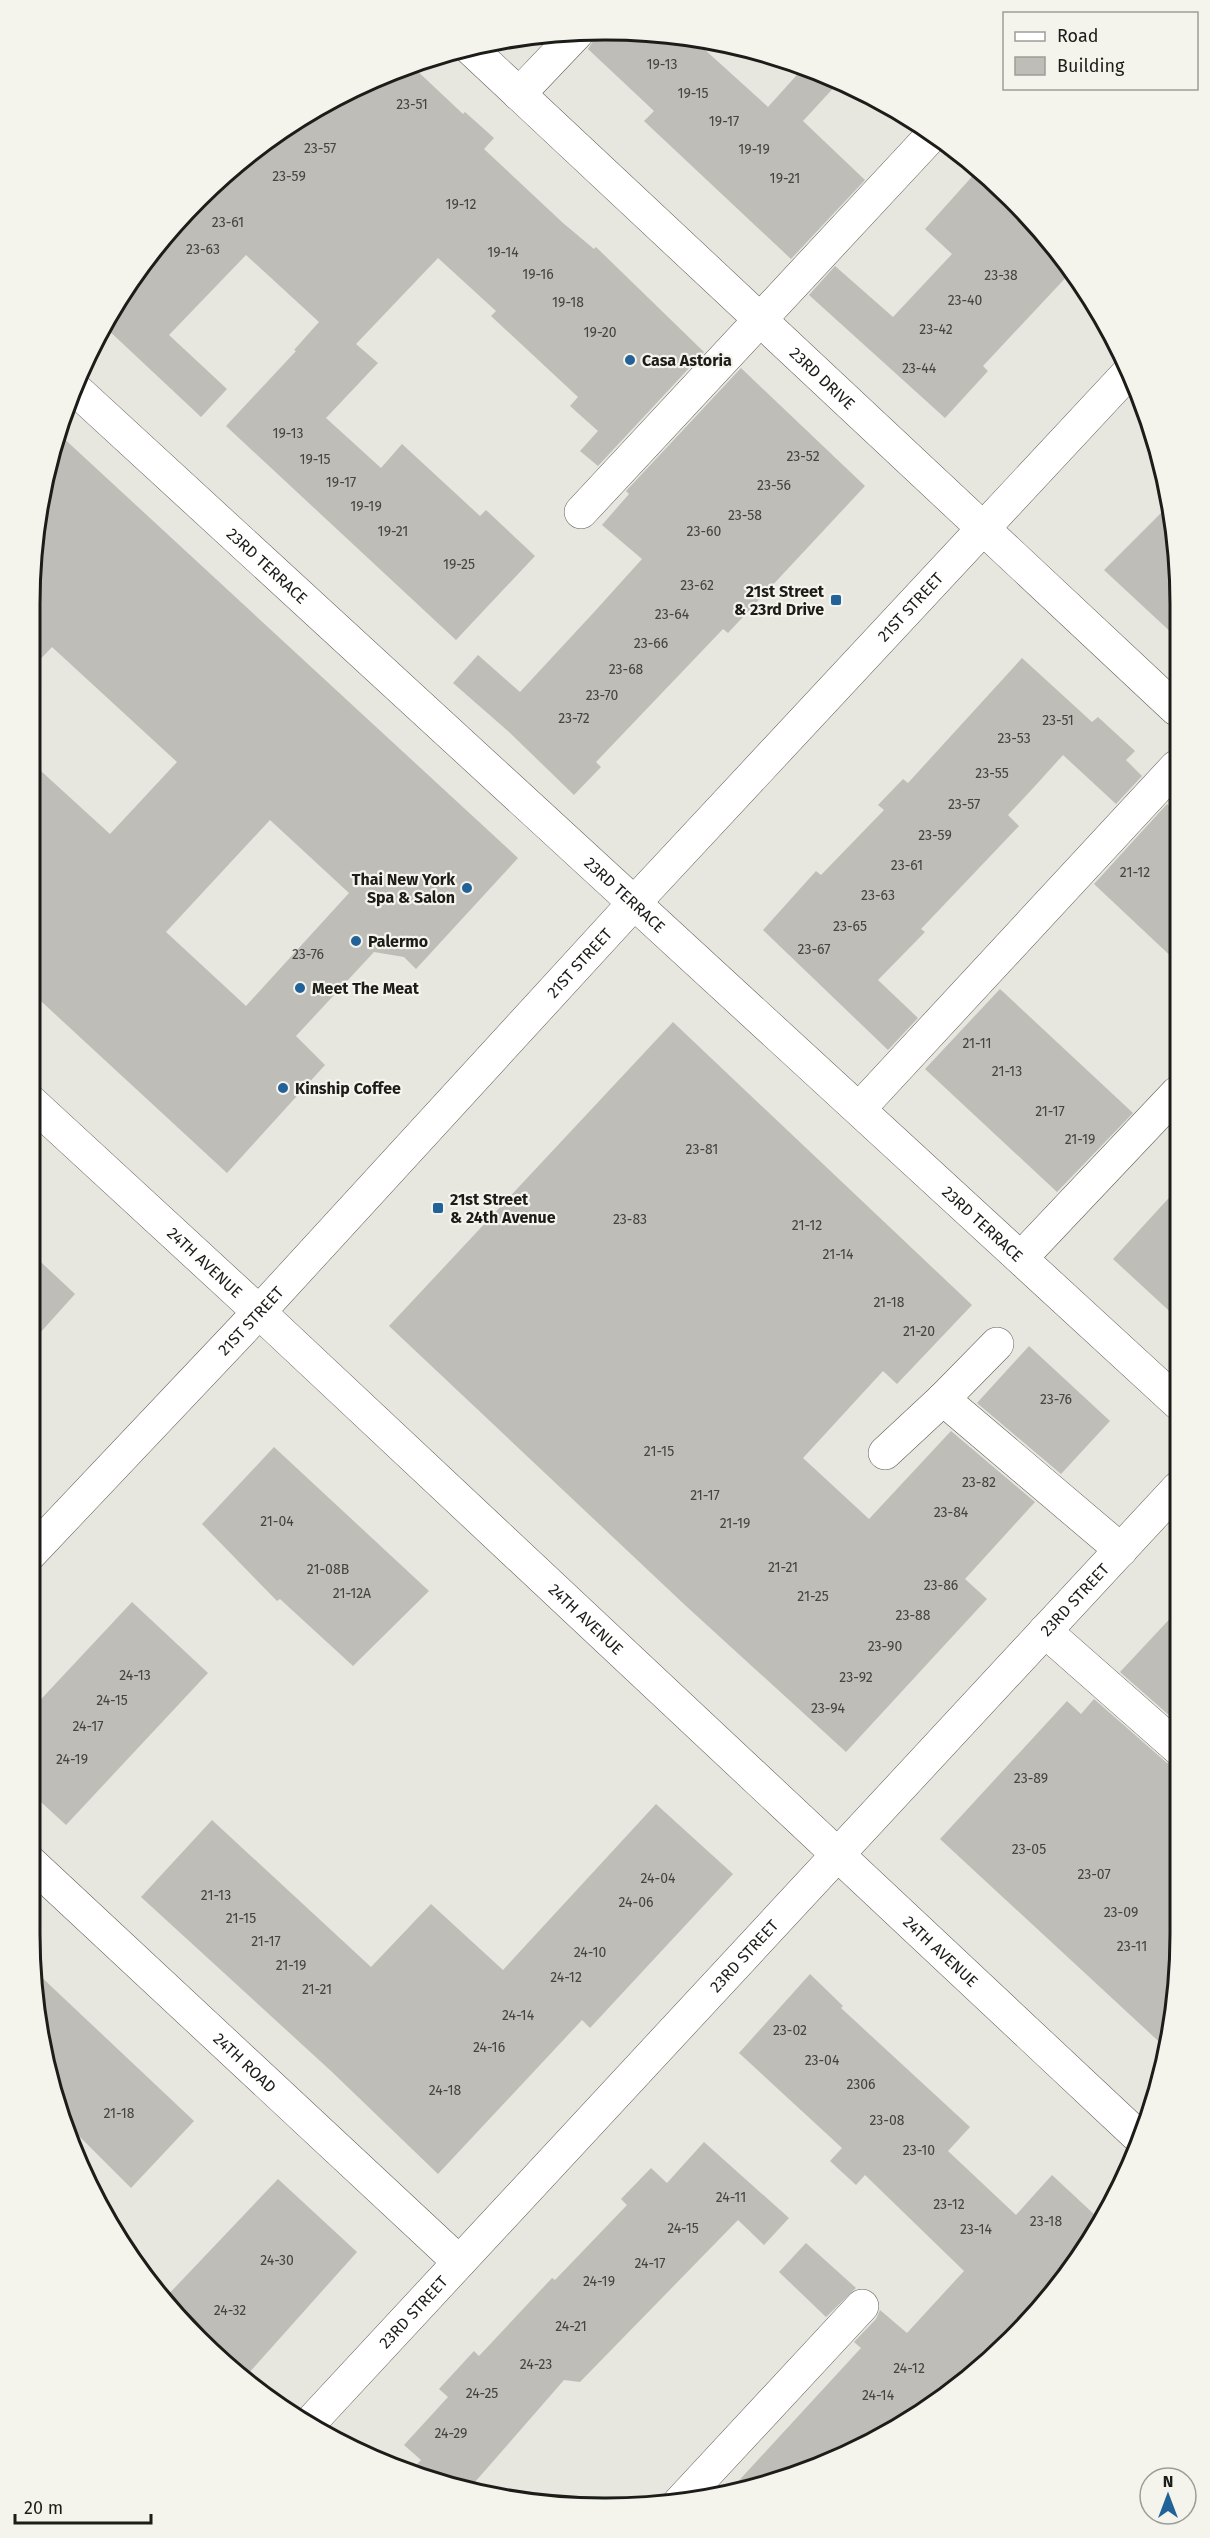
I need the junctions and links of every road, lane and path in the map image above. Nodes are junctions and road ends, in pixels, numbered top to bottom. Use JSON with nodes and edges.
{"nodes":[{"id":1,"x":568,"y":42,"type":"edge"},
{"id":2,"x":478,"y":55,"type":"edge"},
{"id":3,"x":519,"y":94,"type":"junction"},
{"id":4,"x":926,"y":141,"type":"edge"},
{"id":5,"x":759,"y":320,"type":"junction"},
{"id":6,"x":1122,"y":379,"type":"edge"},
{"id":7,"x":81,"y":394,"type":"edge"},
{"id":8,"x":581,"y":512,"type":"dead end"},
{"id":9,"x":984,"y":531,"type":"junction"},
{"id":10,"x":1170,"y":703,"type":"edge"},
{"id":11,"x":1170,"y":772,"type":"edge"},
{"id":12,"x":634,"y":903,"type":"junction"},
{"id":13,"x":1170,"y":1100,"type":"edge"},
{"id":14,"x":859,"y":1109,"type":"junction"},
{"id":15,"x":40,"y":1110,"type":"edge"},
{"id":16,"x":1021,"y":1258,"type":"junction"},
{"id":17,"x":259,"y":1312,"type":"junction"},
{"id":18,"x":997,"y":1344,"type":"dead end"},
{"id":19,"x":1170,"y":1396,"type":"edge"},
{"id":20,"x":943,"y":1399,"type":"junction"},
{"id":21,"x":885,"y":1453,"type":"dead end"},
{"id":22,"x":1170,"y":1497,"type":"edge"},
{"id":23,"x":40,"y":1543,"type":"edge"},
{"id":24,"x":1121,"y":1550,"type":"junction"},
{"id":25,"x":1045,"y":1630,"type":"junction"},
{"id":26,"x":1170,"y":1741,"type":"edge"},
{"id":27,"x":836,"y":1856,"type":"junction"},
{"id":28,"x":40,"y":1871,"type":"edge"},
{"id":29,"x":1133,"y":2132,"type":"edge"},
{"id":30,"x":459,"y":2262,"type":"junction"},
{"id":31,"x":862,"y":2306,"type":"dead end"},
{"id":32,"x":315,"y":2417,"type":"edge"},
{"id":33,"x":690,"y":2491,"type":"edge"}],
"edges":[{"from":1,"to":3,"type":"street"},
{"from":2,"to":3,"type":"street","name":"23RD DRIVE"},
{"from":3,"to":5,"type":"street","name":"23RD DRIVE"},
{"from":4,"to":5,"type":"street"},
{"from":5,"to":8,"type":"street"},
{"from":5,"to":9,"type":"street","name":"23RD DRIVE"},
{"from":6,"to":9,"type":"street","name":"21ST STREET"},
{"from":7,"to":12,"type":"street","name":"23RD TERRACE"},
{"from":9,"to":10,"type":"street","name":"23RD DRIVE"},
{"from":9,"to":12,"type":"street","name":"21ST STREET"},
{"from":11,"to":14,"type":"street"},
{"from":12,"to":14,"type":"street","name":"23RD TERRACE"},
{"from":12,"to":17,"type":"street","name":"21ST STREET"},
{"from":13,"to":16,"type":"street"},
{"from":14,"to":16,"type":"street","name":"23RD TERRACE"},
{"from":15,"to":17,"type":"street","name":"24TH AVENUE"},
{"from":16,"to":19,"type":"street","name":"23RD TERRACE"},
{"from":17,"to":23,"type":"street","name":"21ST STREET"},
{"from":17,"to":27,"type":"street","name":"24TH AVENUE"},
{"from":18,"to":20,"type":"street"},
{"from":20,"to":21,"type":"street"},
{"from":20,"to":24,"type":"street"},
{"from":22,"to":24,"type":"street","name":"23RD STREET"},
{"from":24,"to":25,"type":"street","name":"23RD STREET"},
{"from":25,"to":26,"type":"street"},
{"from":25,"to":27,"type":"street","name":"23RD STREET"},
{"from":27,"to":29,"type":"street","name":"24TH AVENUE"},
{"from":27,"to":30,"type":"street","name":"23RD STREET"},
{"from":28,"to":30,"type":"street","name":"24TH ROAD"},
{"from":30,"to":32,"type":"street","name":"23RD STREET"},
{"from":31,"to":33,"type":"street"}]}
